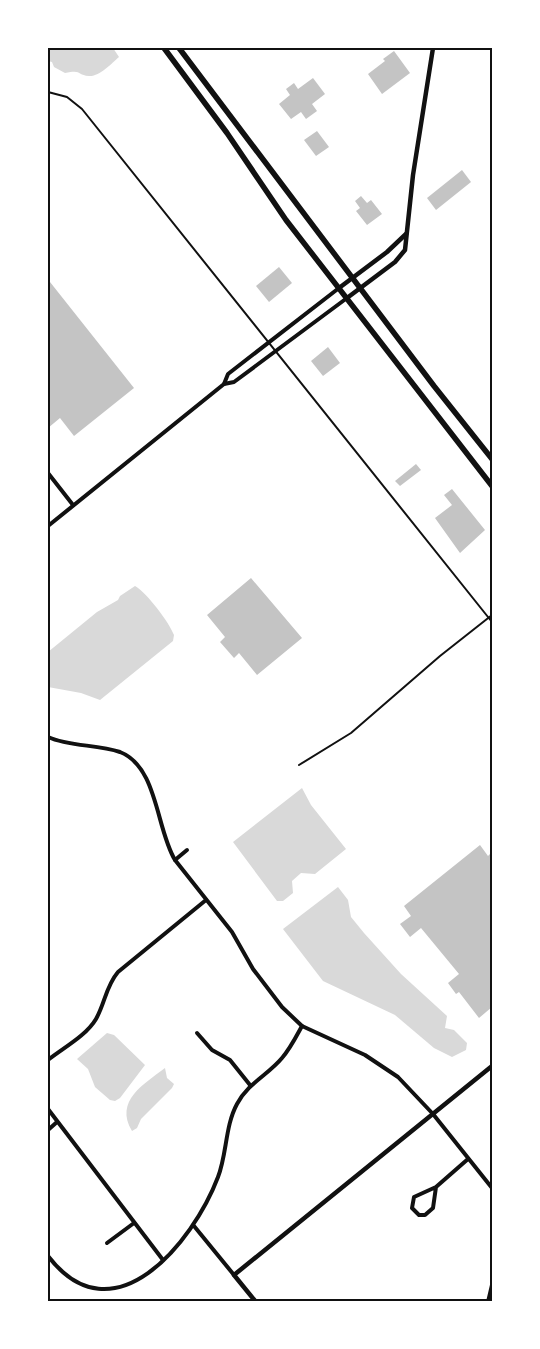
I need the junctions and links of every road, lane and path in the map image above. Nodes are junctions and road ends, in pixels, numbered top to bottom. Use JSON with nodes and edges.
{"nodes":[{"id":1,"x":164,"y":48,"type":"edge"},
{"id":2,"x":179,"y":48,"type":"edge"},
{"id":3,"x":433,"y":48,"type":"edge"},
{"id":4,"x":48,"y":92,"type":"edge"},
{"id":5,"x":406,"y":234,"type":"junction"},
{"id":6,"x":353,"y":276,"type":"junction"},
{"id":7,"x":339,"y":288,"type":"junction"},
{"id":8,"x":362,"y":288,"type":"junction"},
{"id":9,"x":347,"y":298,"type":"junction"},
{"id":10,"x":269,"y":343,"type":"junction"},
{"id":11,"x":276,"y":351,"type":"junction"},
{"id":12,"x":224,"y":384,"type":"junction"},
{"id":13,"x":492,"y":459,"type":"edge"},
{"id":14,"x":48,"y":473,"type":"edge"},
{"id":15,"x":492,"y":486,"type":"edge"},
{"id":16,"x":73,"y":505,"type":"junction"},
{"id":17,"x":48,"y":526,"type":"edge"},
{"id":18,"x":492,"y":615,"type":"edge"},
{"id":19,"x":489,"y":618,"type":"junction"},
{"id":20,"x":492,"y":622,"type":"edge"},
{"id":21,"x":48,"y":737,"type":"edge"},
{"id":22,"x":299,"y":765,"type":"dead end"},
{"id":23,"x":187,"y":850,"type":"dead end"},
{"id":24,"x":175,"y":860,"type":"junction"},
{"id":25,"x":206,"y":900,"type":"junction"},
{"id":26,"x":302,"y":1026,"type":"junction"},
{"id":27,"x":197,"y":1033,"type":"dead end"},
{"id":28,"x":48,"y":1060,"type":"edge"},
{"id":29,"x":492,"y":1066,"type":"edge"},
{"id":30,"x":250,"y":1085,"type":"junction"},
{"id":31,"x":48,"y":1109,"type":"edge"},
{"id":32,"x":433,"y":1114,"type":"junction"},
{"id":33,"x":58,"y":1122,"type":"junction"},
{"id":34,"x":48,"y":1130,"type":"edge"},
{"id":35,"x":468,"y":1159,"type":"junction"},
{"id":36,"x":436,"y":1187,"type":"junction"},
{"id":37,"x":492,"y":1188,"type":"edge"},
{"id":38,"x":134,"y":1223,"type":"junction"},
{"id":39,"x":194,"y":1226,"type":"junction"},
{"id":40,"x":107,"y":1243,"type":"dead end"},
{"id":41,"x":48,"y":1256,"type":"edge"},
{"id":42,"x":163,"y":1260,"type":"junction"},
{"id":43,"x":234,"y":1275,"type":"junction"},
{"id":44,"x":492,"y":1285,"type":"edge"},
{"id":45,"x":256,"y":1302,"type":"edge"},
{"id":46,"x":488,"y":1302,"type":"edge"}],
"edges":[{"from":1,"to":7,"type":"main road"},
{"from":2,"to":6,"type":"main road"},
{"from":3,"to":5,"type":"street"},
{"from":4,"to":10,"type":"lane"},
{"from":5,"to":6,"type":"street"},
{"from":5,"to":8,"type":"street"},
{"from":6,"to":7,"type":"street"},
{"from":6,"to":8,"type":"main road"},
{"from":7,"to":9,"type":"main road"},
{"from":7,"to":10,"type":"street"},
{"from":8,"to":9,"type":"street"},
{"from":8,"to":13,"type":"main road"},
{"from":9,"to":11,"type":"street"},
{"from":9,"to":15,"type":"main road"},
{"from":10,"to":11,"type":"lane"},
{"from":10,"to":12,"type":"street"},
{"from":11,"to":12,"type":"street"},
{"from":11,"to":19,"type":"lane"},
{"from":12,"to":16,"type":"street"},
{"from":14,"to":16,"type":"street"},
{"from":16,"to":17,"type":"street"},
{"from":18,"to":19,"type":"lane"},
{"from":19,"to":20,"type":"lane"},
{"from":19,"to":22,"type":"lane"},
{"from":21,"to":24,"type":"street"},
{"from":23,"to":24,"type":"street"},
{"from":24,"to":25,"type":"street"},
{"from":25,"to":26,"type":"street"},
{"from":25,"to":28,"type":"street"},
{"from":26,"to":30,"type":"street"},
{"from":26,"to":32,"type":"street"},
{"from":27,"to":30,"type":"street"},
{"from":29,"to":32,"type":"street"},
{"from":30,"to":39,"type":"street"},
{"from":31,"to":33,"type":"street"},
{"from":32,"to":35,"type":"street"},
{"from":32,"to":43,"type":"street"},
{"from":33,"to":34,"type":"street"},
{"from":33,"to":38,"type":"street"},
{"from":35,"to":36,"type":"street"},
{"from":35,"to":37,"type":"street"},
{"from":36,"to":36,"type":"street"},
{"from":38,"to":40,"type":"street"},
{"from":38,"to":42,"type":"street"},
{"from":39,"to":42,"type":"street"},
{"from":39,"to":43,"type":"street"},
{"from":41,"to":42,"type":"street"},
{"from":43,"to":45,"type":"street"},
{"from":44,"to":46,"type":"street"}]}
